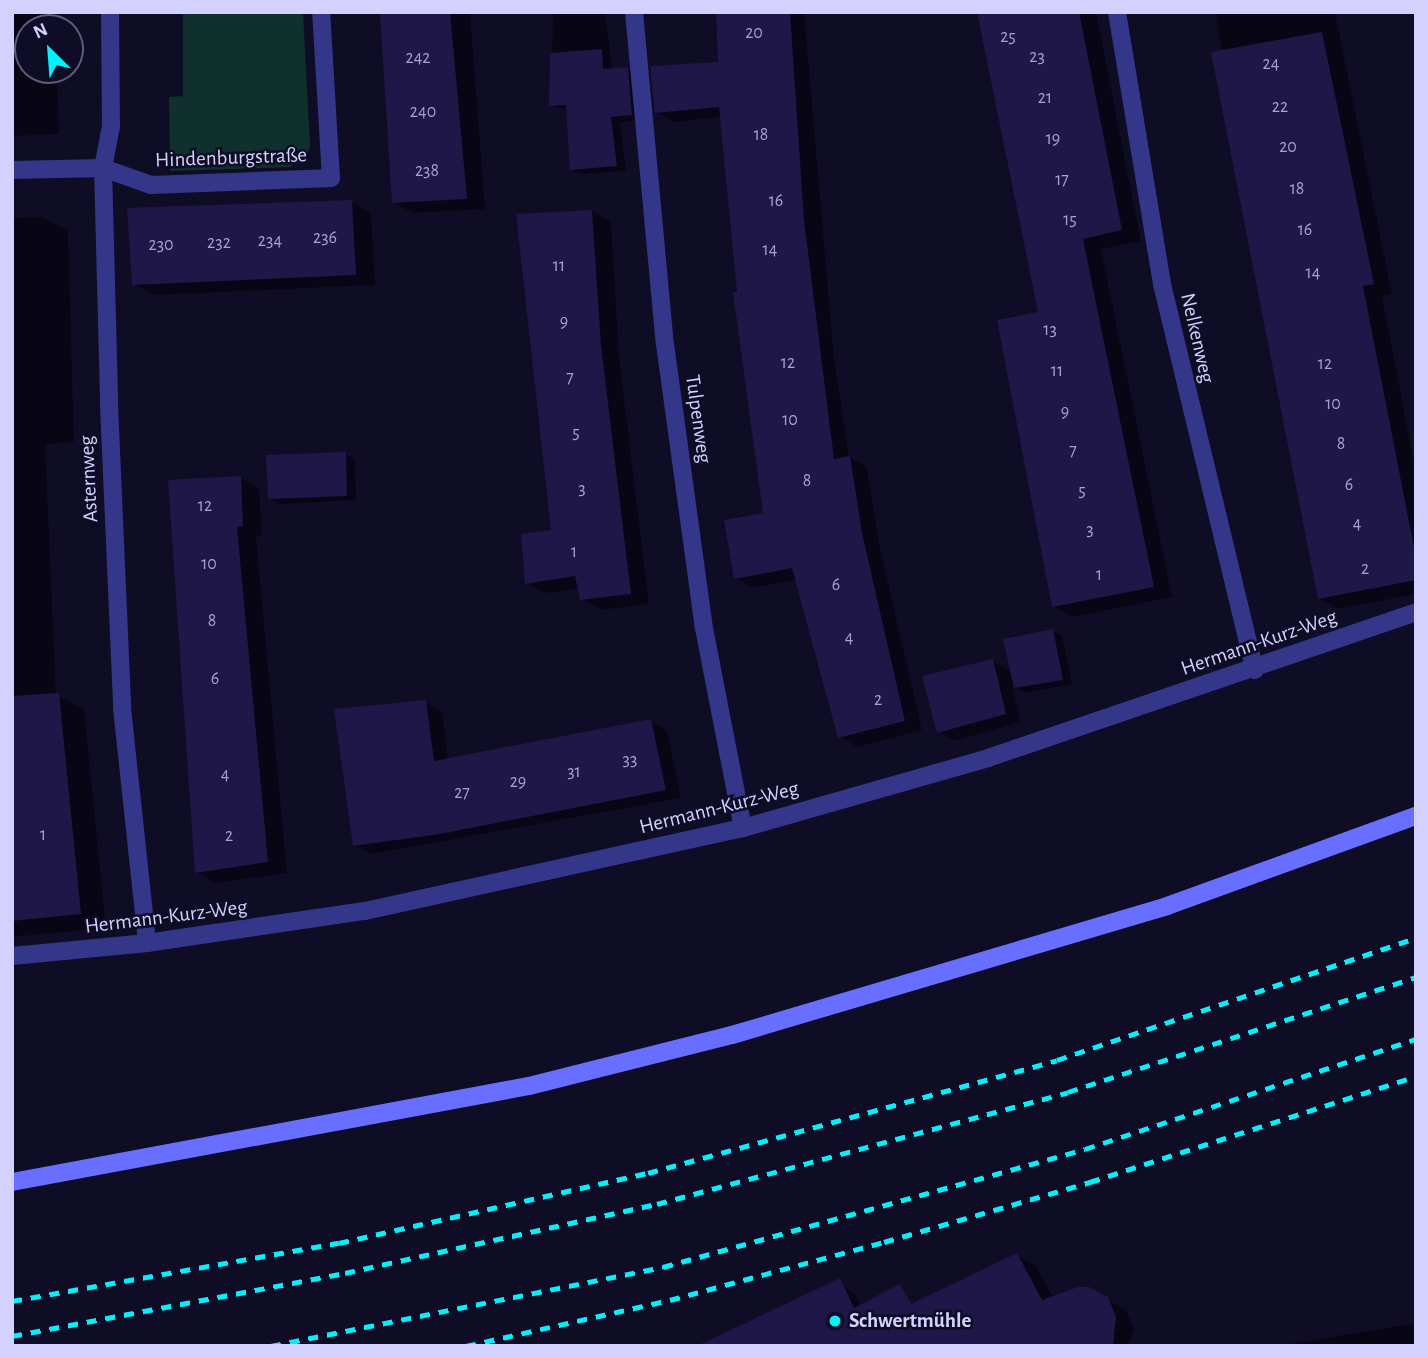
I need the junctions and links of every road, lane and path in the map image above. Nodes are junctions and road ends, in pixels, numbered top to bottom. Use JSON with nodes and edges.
{"nodes":[{"id":1,"x":110,"y":12,"type":"edge"},
{"id":2,"x":321,"y":12,"type":"edge"},
{"id":3,"x":634,"y":12,"type":"edge"},
{"id":4,"x":1117,"y":12,"type":"edge"},
{"id":5,"x":103,"y":168,"type":"junction"},
{"id":6,"x":12,"y":170,"type":"edge"},
{"id":7,"x":1416,"y":612,"type":"edge"},
{"id":8,"x":1255,"y":670,"type":"junction"},
{"id":9,"x":1416,"y":816,"type":"edge"},
{"id":10,"x":743,"y":828,"type":"junction"},
{"id":11,"x":147,"y":943,"type":"junction"},
{"id":12,"x":12,"y":956,"type":"edge"},
{"id":13,"x":12,"y":1182,"type":"edge"}],
"edges":[{"from":1,"to":5,"type":"street","name":"Asternweg"},
{"from":2,"to":5,"type":"street","name":"Hindenburgstraße"},
{"from":3,"to":10,"type":"street","name":"Tulpenweg"},
{"from":4,"to":8,"type":"street","name":"Nelkenweg"},
{"from":5,"to":6,"type":"street","name":"Hindenburgstraße"},
{"from":5,"to":11,"type":"street","name":"Asternweg"},
{"from":7,"to":8,"type":"street","name":"Hermann-Kurz-Weg"},
{"from":8,"to":10,"type":"street","name":"Hermann-Kurz-Weg"},
{"from":9,"to":13,"type":"main road"},
{"from":10,"to":11,"type":"street","name":"Hermann-Kurz-Weg"},
{"from":11,"to":12,"type":"street","name":"Hermann-Kurz-Weg"}]}
